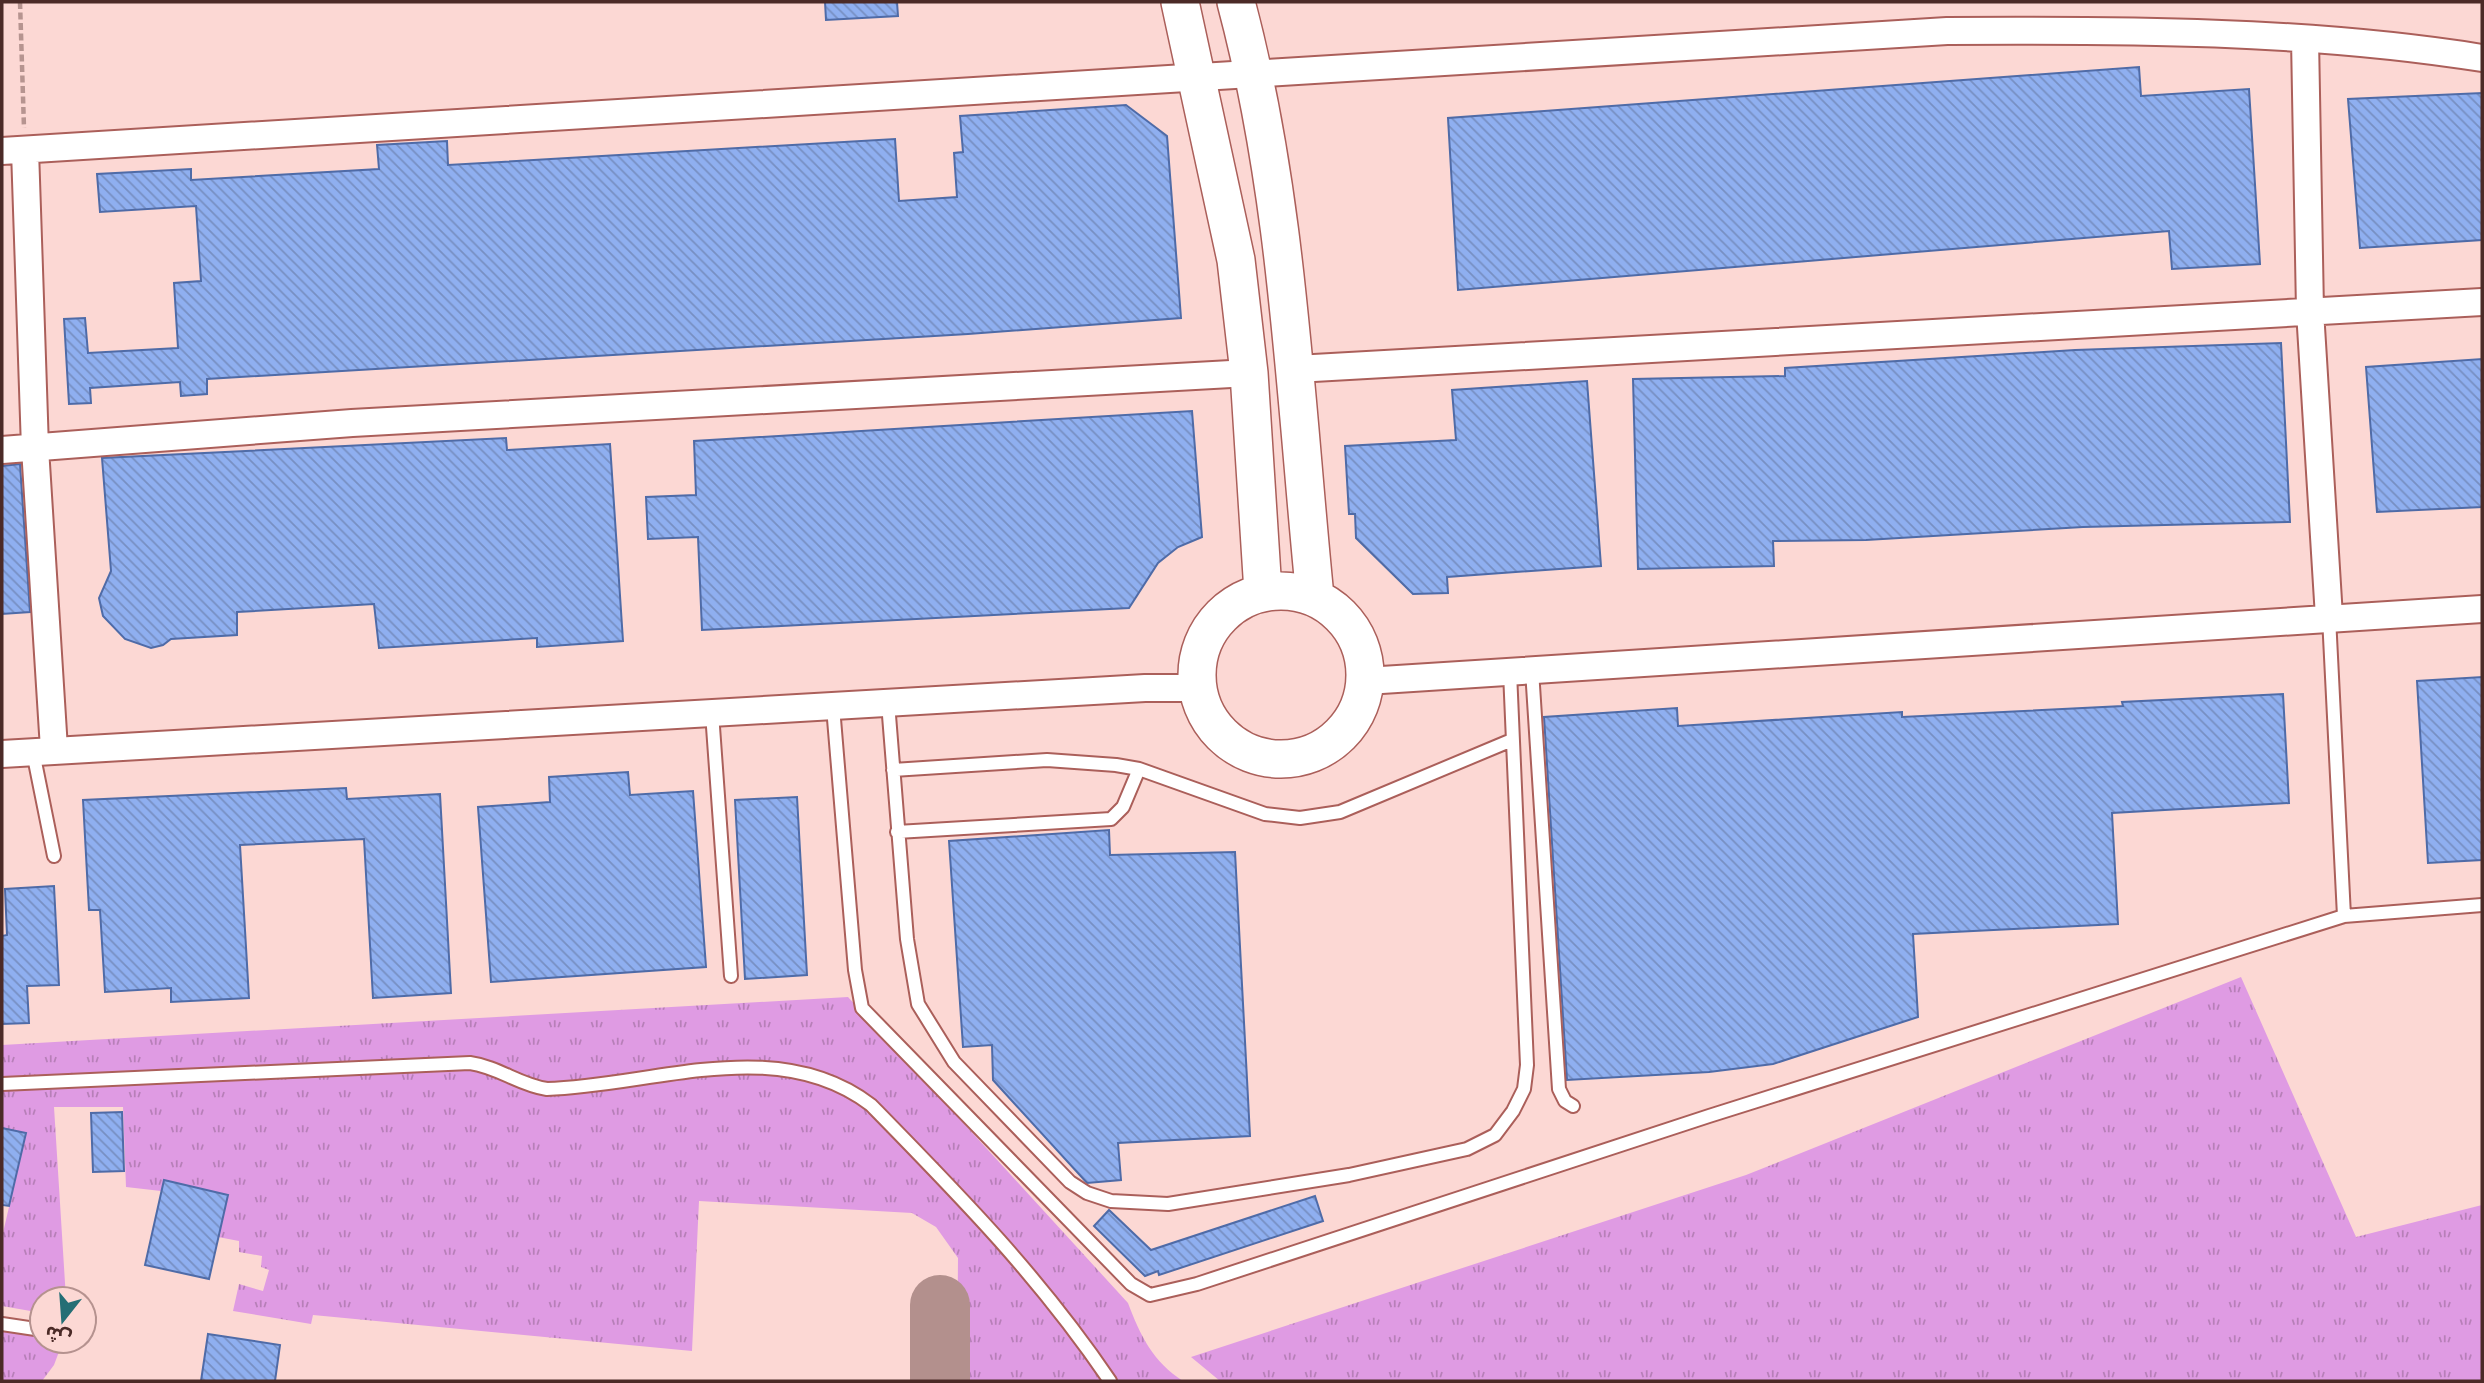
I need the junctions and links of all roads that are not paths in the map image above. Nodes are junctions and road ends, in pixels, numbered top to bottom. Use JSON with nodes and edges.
{"nodes":[{"id":1,"x":1180,"y":2,"type":"edge"},
{"id":2,"x":1236,"y":2,"type":"edge"},
{"id":3,"x":2305,"y":40,"type":"junction"},
{"id":4,"x":2482,"y":58,"type":"edge"},
{"id":5,"x":1255,"y":74,"type":"junction"},
{"id":6,"x":1197,"y":78,"type":"junction"},
{"id":7,"x":13,"y":150,"type":"edge"},
{"id":8,"x":2482,"y":302,"type":"edge"},
{"id":9,"x":2310,"y":311,"type":"junction"},
{"id":10,"x":1296,"y":369,"type":"junction"},
{"id":11,"x":1249,"y":373,"type":"junction"},
{"id":12,"x":35,"y":448,"type":"junction"},
{"id":13,"x":2,"y":450,"type":"edge"},
{"id":14,"x":1263,"y":592,"type":"junction"},
{"id":15,"x":1315,"y":597,"type":"junction"},
{"id":16,"x":2482,"y":608,"type":"edge"},
{"id":17,"x":2329,"y":617,"type":"junction"},
{"id":18,"x":1521,"y":671,"type":"junction"},
{"id":19,"x":1366,"y":681,"type":"junction"},
{"id":20,"x":1198,"y":688,"type":"junction"},
{"id":21,"x":888,"y":703,"type":"junction"},
{"id":22,"x":833,"y":707,"type":"junction"},
{"id":23,"x":712,"y":713,"type":"junction"},
{"id":24,"x":1512,"y":740,"type":"junction"},
{"id":25,"x":43,"y":751,"type":"junction"},
{"id":26,"x":2,"y":754,"type":"edge"},
{"id":27,"x":1139,"y":769,"type":"junction"},
{"id":28,"x":893,"y":770,"type":"junction"},
{"id":29,"x":897,"y":832,"type":"junction"},
{"id":30,"x":54,"y":856,"type":"dead end"},
{"id":31,"x":2482,"y":905,"type":"edge"},
{"id":32,"x":2344,"y":916,"type":"junction"},
{"id":33,"x":732,"y":976,"type":"dead end"},
{"id":34,"x":2,"y":1084,"type":"edge"},
{"id":35,"x":1573,"y":1106,"type":"dead end"},
{"id":36,"x":2,"y":1324,"type":"edge"},
{"id":37,"x":28,"y":1327,"type":"edge"},
{"id":38,"x":1110,"y":1381,"type":"edge"}],
"edges":[{"from":1,"to":6,"type":"street"},
{"from":2,"to":5,"type":"street"},
{"from":3,"to":4,"type":"street"},
{"from":3,"to":5,"type":"street"},
{"from":3,"to":9,"type":"street"},
{"from":5,"to":6,"type":"street"},
{"from":5,"to":10,"type":"street"},
{"from":6,"to":7,"type":"street"},
{"from":6,"to":11,"type":"street"},
{"from":7,"to":12,"type":"street"},
{"from":8,"to":9,"type":"street"},
{"from":9,"to":10,"type":"street"},
{"from":9,"to":17,"type":"street"},
{"from":10,"to":15,"type":"street"},
{"from":11,"to":12,"type":"street"},
{"from":11,"to":14,"type":"street"},
{"from":12,"to":13,"type":"street"},
{"from":12,"to":25,"type":"street"},
{"from":14,"to":15,"type":"street"},
{"from":14,"to":20,"type":"street"},
{"from":15,"to":19,"type":"street"},
{"from":16,"to":17,"type":"street"},
{"from":17,"to":18,"type":"street"},
{"from":17,"to":32,"type":"lane"},
{"from":18,"to":19,"type":"street"},
{"from":18,"to":24,"type":"lane"},
{"from":18,"to":35,"type":"lane"},
{"from":19,"to":20,"type":"street"},
{"from":20,"to":21,"type":"street"},
{"from":21,"to":22,"type":"street"},
{"from":21,"to":28,"type":"lane"},
{"from":22,"to":23,"type":"street"},
{"from":22,"to":32,"type":"lane"},
{"from":23,"to":25,"type":"street"},
{"from":23,"to":33,"type":"lane"},
{"from":24,"to":27,"type":"lane"},
{"from":24,"to":29,"type":"lane"},
{"from":25,"to":26,"type":"street"},
{"from":25,"to":30,"type":"lane"},
{"from":27,"to":28,"type":"lane"},
{"from":27,"to":29,"type":"lane"},
{"from":28,"to":29,"type":"lane"},
{"from":31,"to":32,"type":"lane"},
{"from":34,"to":38,"type":"lane"},
{"from":36,"to":37,"type":"lane"}]}
